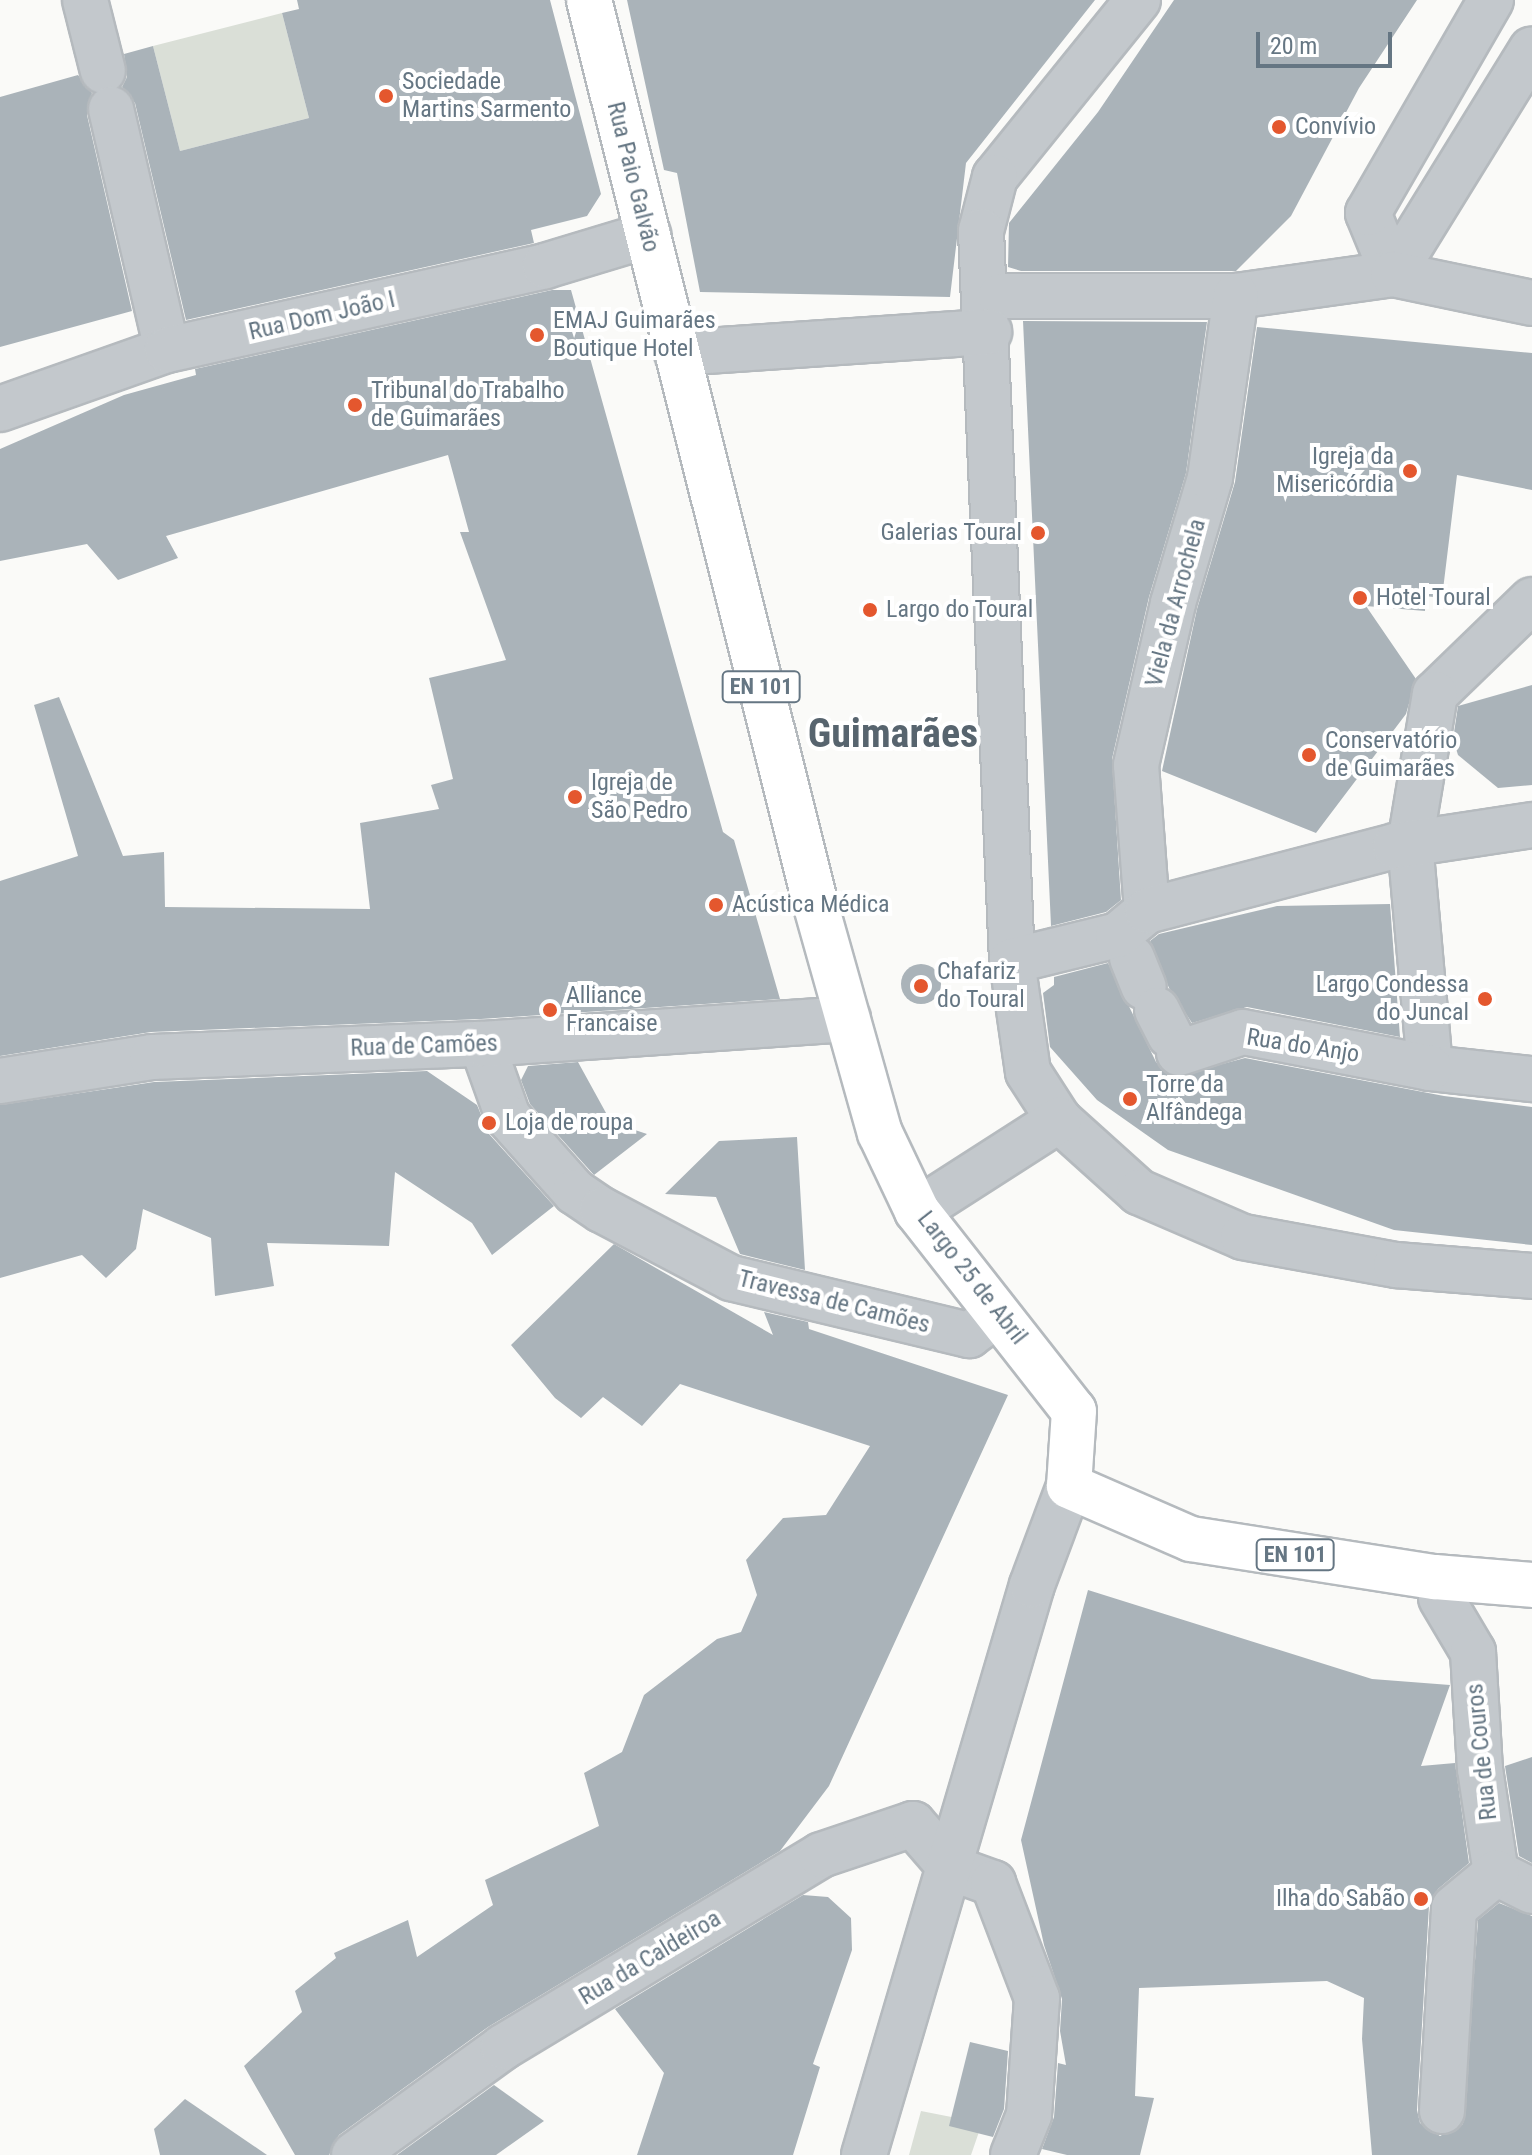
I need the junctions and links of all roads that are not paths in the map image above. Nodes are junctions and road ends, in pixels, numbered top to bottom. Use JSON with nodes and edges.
{"nodes":[{"id":1,"x":85,"y":0,"type":"edge"},
{"id":2,"x":589,"y":0,"type":"edge"},
{"id":3,"x":1138,"y":0,"type":"edge"},
{"id":4,"x":1491,"y":0,"type":"edge"},
{"id":5,"x":1532,"y":49,"type":"edge"},
{"id":6,"x":648,"y":235,"type":"junction"},
{"id":7,"x":1393,"y":274,"type":"junction"},
{"id":8,"x":1236,"y":296,"type":"junction"},
{"id":9,"x":1532,"y":303,"type":"edge"},
{"id":10,"x":995,"y":314,"type":"junction"},
{"id":11,"x":167,"y":350,"type":"junction"},
{"id":12,"x":677,"y":353,"type":"junction"},
{"id":13,"x":0,"y":409,"type":"edge"},
{"id":14,"x":1532,"y":600,"type":"edge"},
{"id":15,"x":1532,"y":825,"type":"edge"},
{"id":16,"x":1410,"y":843,"type":"junction"},
{"id":17,"x":1012,"y":961,"type":"junction"},
{"id":18,"x":1149,"y":984,"type":"junction"},
{"id":19,"x":848,"y":1019,"type":"junction"},
{"id":20,"x":482,"y":1044,"type":"junction"},
{"id":21,"x":1430,"y":1068,"type":"junction"},
{"id":22,"x":1532,"y":1079,"type":"edge"},
{"id":23,"x":0,"y":1081,"type":"edge"},
{"id":24,"x":1059,"y":1120,"type":"junction"},
{"id":25,"x":917,"y":1211,"type":"junction"},
{"id":26,"x":1532,"y":1276,"type":"edge"},
{"id":27,"x":997,"y":1315,"type":"junction"},
{"id":28,"x":1069,"y":1486,"type":"junction"},
{"id":29,"x":1532,"y":1585,"type":"edge"},
{"id":30,"x":1441,"y":1598,"type":"dead end"},
{"id":31,"x":951,"y":1868,"type":"junction"},
{"id":32,"x":1514,"y":1882,"type":"edge"},
{"id":33,"x":1442,"y":2111,"type":"dead end"},
{"id":34,"x":354,"y":2155,"type":"edge"},
{"id":35,"x":864,"y":2155,"type":"edge"},
{"id":36,"x":1013,"y":2155,"type":"edge"}],
"edges":[{"from":1,"to":11,"type":"street"},
{"from":2,"to":6,"type":"main road","name":"Rua Paio Galvão","number":"EN 101"},
{"from":3,"to":10,"type":"street"},
{"from":4,"to":7,"type":"street"},
{"from":5,"to":7,"type":"street"},
{"from":6,"to":11,"type":"street","name":"Rua Dom João I"},
{"from":6,"to":12,"type":"main road","name":"Rua Paio Galvão","number":"EN 101"},
{"from":7,"to":8,"type":"street"},
{"from":7,"to":9,"type":"street"},
{"from":8,"to":10,"type":"street"},
{"from":8,"to":18,"type":"street","name":"Viela da Arrochela"},
{"from":10,"to":12,"type":"street"},
{"from":10,"to":17,"type":"street"},
{"from":11,"to":13,"type":"street","name":"Rua Dom João I"},
{"from":12,"to":19,"type":"main road","number":"EN 101"},
{"from":14,"to":16,"type":"street"},
{"from":15,"to":16,"type":"street"},
{"from":16,"to":18,"type":"street"},
{"from":16,"to":21,"type":"street"},
{"from":17,"to":18,"type":"street"},
{"from":17,"to":24,"type":"street"},
{"from":18,"to":21,"type":"street","name":"Rua do Anjo"},
{"from":19,"to":20,"type":"street","name":"Rua de Camões"},
{"from":19,"to":25,"type":"main road","name":"Largo 25 de Abril","number":"EN 101"},
{"from":20,"to":23,"type":"street","name":"Rua de Camões"},
{"from":20,"to":27,"type":"street","name":"Travessa de Camões"},
{"from":21,"to":22,"type":"street"},
{"from":24,"to":25,"type":"street"},
{"from":24,"to":26,"type":"street"},
{"from":25,"to":27,"type":"main road","name":"Largo 25 de Abril","number":"EN 101"},
{"from":27,"to":28,"type":"main road","name":"Largo 25 de Abril","number":"EN 101"},
{"from":28,"to":29,"type":"main road","number":"EN 101"},
{"from":28,"to":31,"type":"street"},
{"from":30,"to":32,"type":"street","name":"Rua de Couros"},
{"from":31,"to":34,"type":"street","name":"Rua da Caldeiroa"},
{"from":31,"to":35,"type":"street"},
{"from":31,"to":36,"type":"street"},
{"from":32,"to":33,"type":"street"}]}
